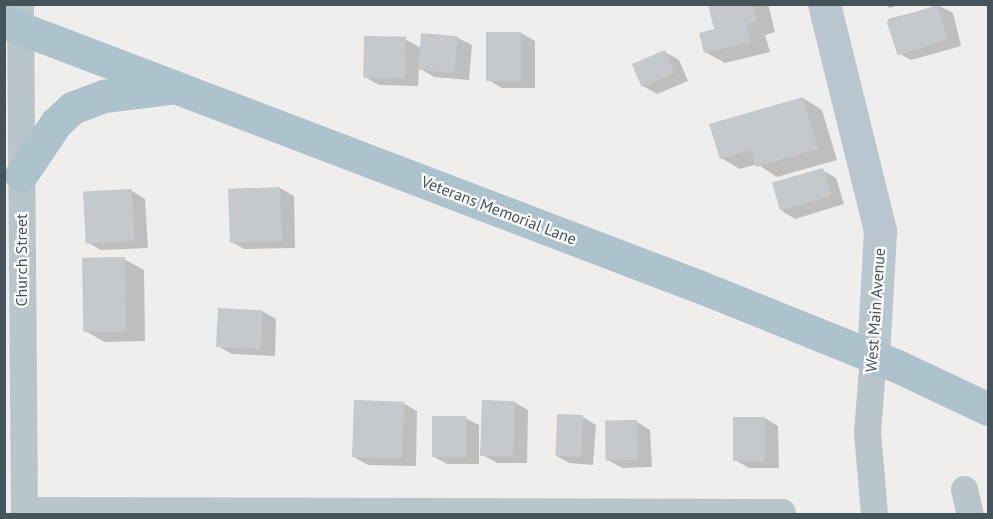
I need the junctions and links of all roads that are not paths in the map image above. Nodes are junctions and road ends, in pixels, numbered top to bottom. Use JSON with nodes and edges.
{"nodes":[{"id":1,"x":825,"y":4,"type":"edge"},
{"id":2,"x":15,"y":18,"type":"edge"},
{"id":3,"x":175,"y":87,"type":"junction"},
{"id":4,"x":21,"y":175,"type":"junction"},
{"id":5,"x":873,"y":357,"type":"junction"},
{"id":6,"x":988,"y":409,"type":"edge"},
{"id":7,"x":24,"y":512,"type":"edge"},
{"id":8,"x":783,"y":512,"type":"dead end"},
{"id":9,"x":288,"y":513,"type":"edge"},
{"id":10,"x":385,"y":513,"type":"edge"},
{"id":11,"x":874,"y":514,"type":"edge"}],
"edges":[{"from":1,"to":5,"type":"street","name":"West Main Avenue"},
{"from":2,"to":3,"type":"main road","name":"Veterans Memorial Lane"},
{"from":2,"to":4,"type":"street","name":"Church Street"},
{"from":3,"to":4,"type":"main road"},
{"from":3,"to":5,"type":"main road","name":"Veterans Memorial Lane"},
{"from":4,"to":7,"type":"street","name":"Church Street"},
{"from":5,"to":6,"type":"main road","name":"Veterans Memorial Lane"},
{"from":5,"to":11,"type":"street","name":"West Main Avenue"},
{"from":7,"to":9,"type":"street"},
{"from":8,"to":10,"type":"street"},
{"from":9,"to":10,"type":"street"}]}
